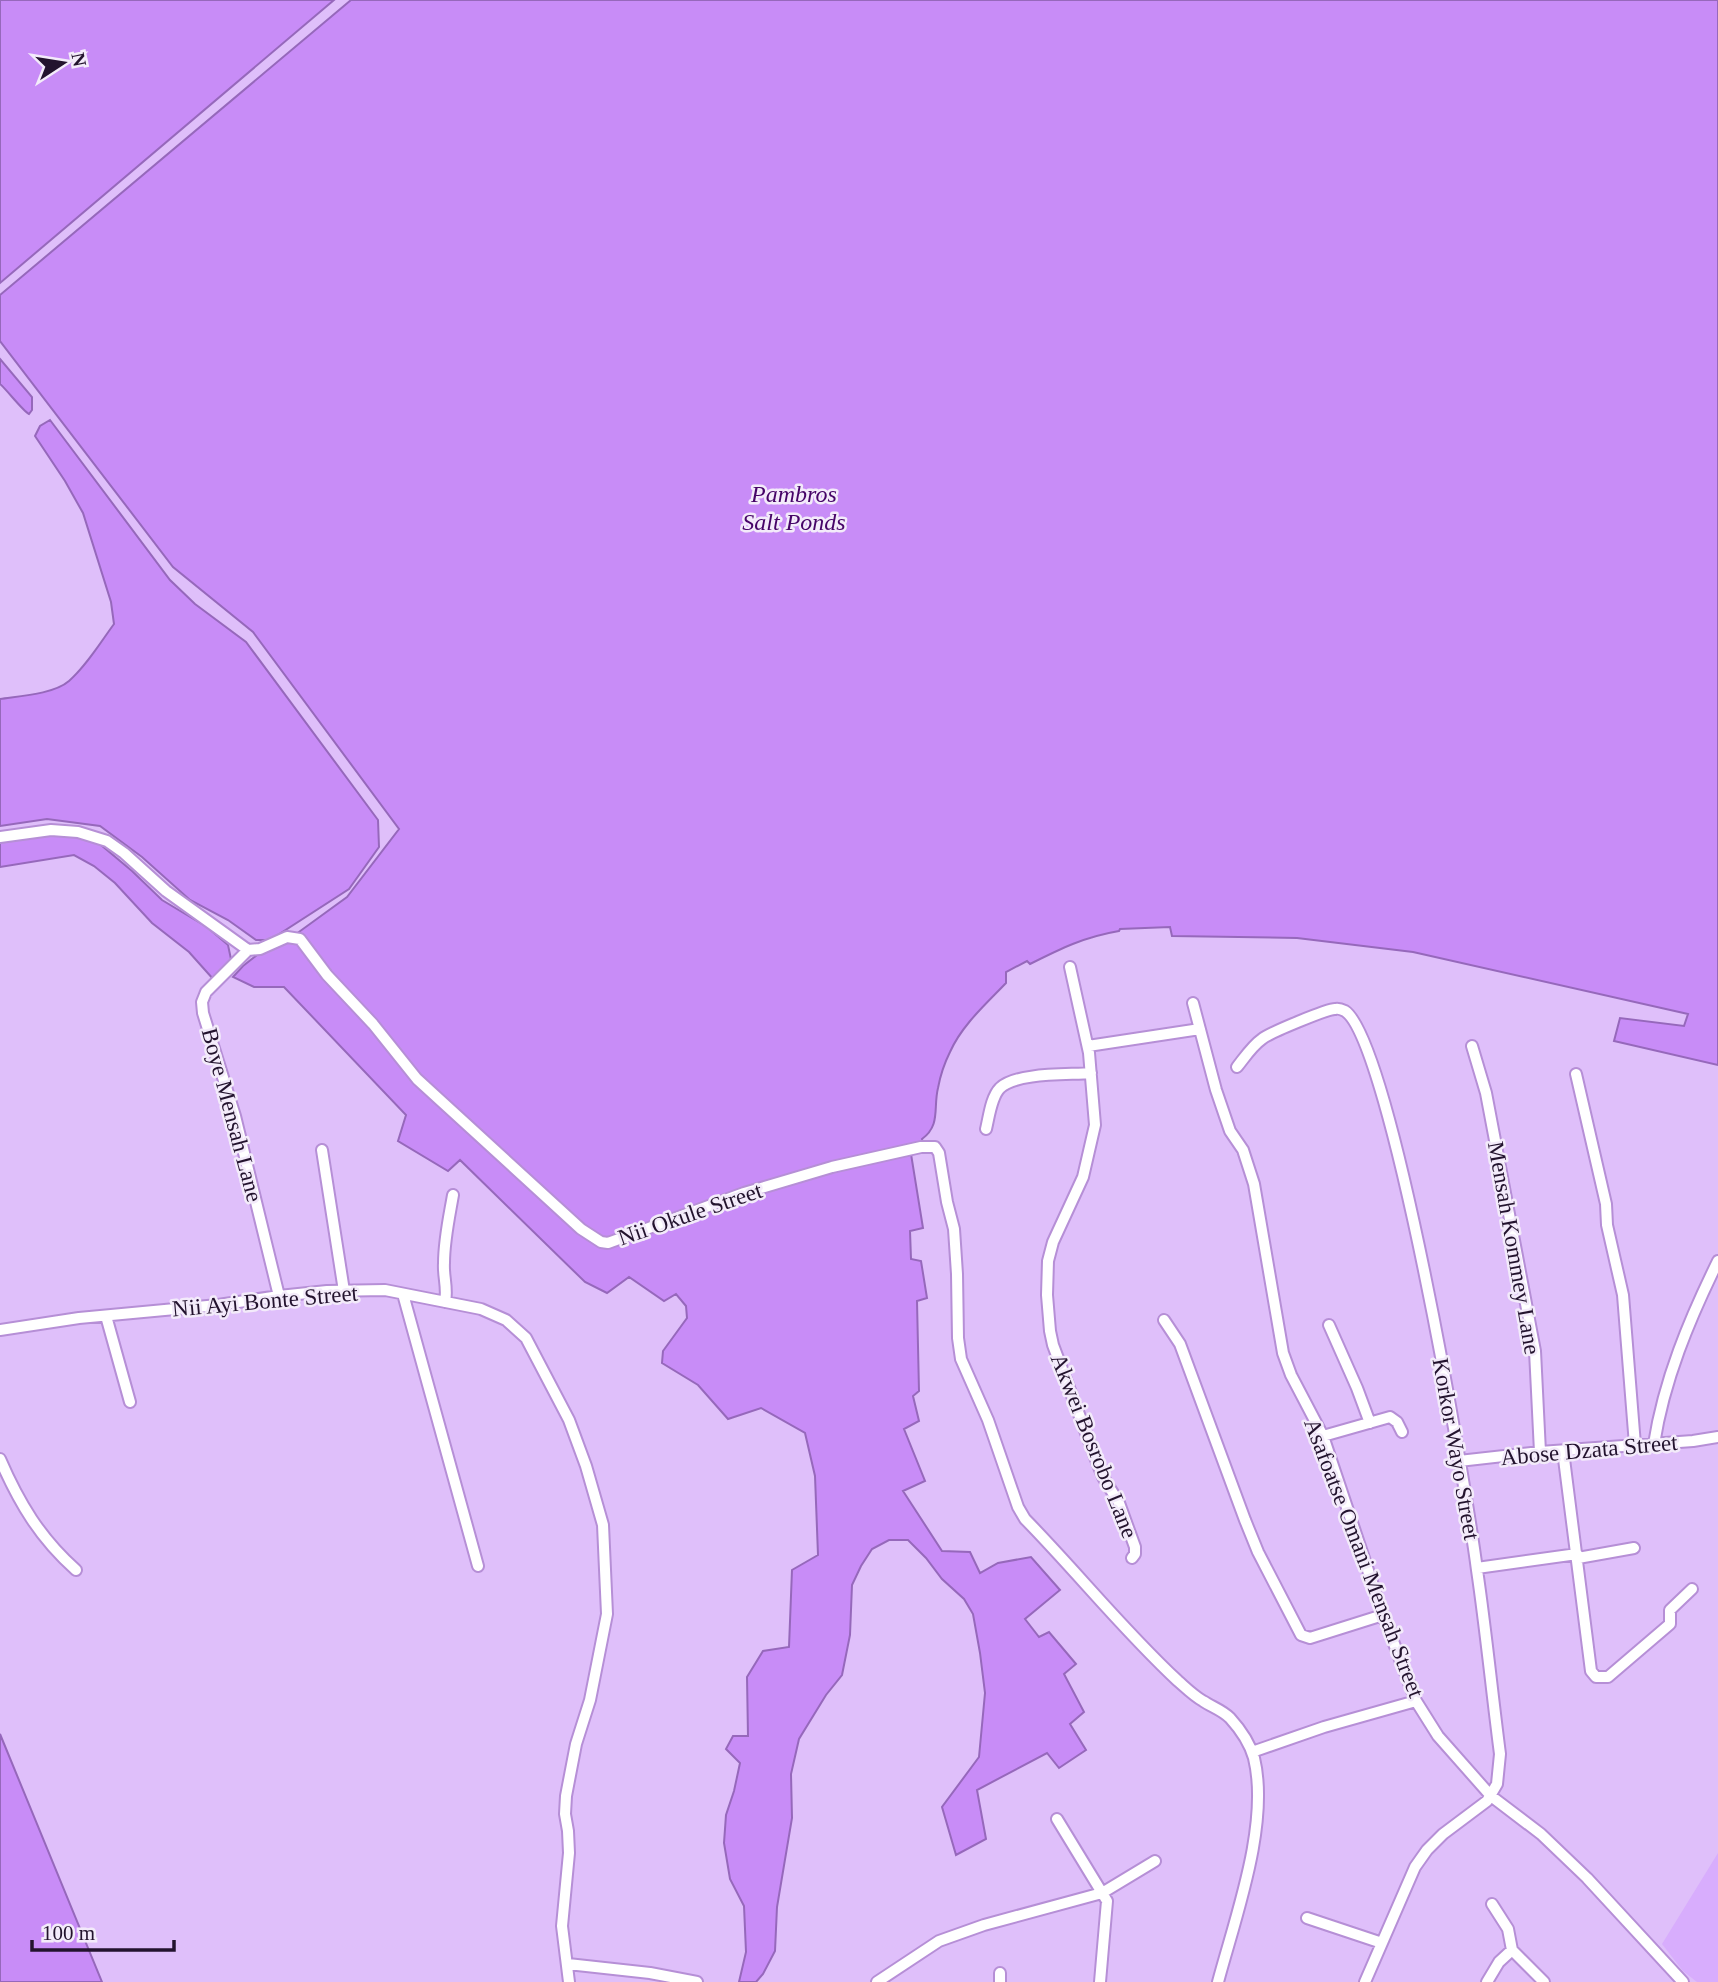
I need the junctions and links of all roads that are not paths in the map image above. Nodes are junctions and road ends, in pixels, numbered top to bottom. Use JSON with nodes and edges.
{"nodes":[{"id":1,"x":0,"y":837,"type":"edge"},
{"id":2,"x":248,"y":950,"type":"junction"},
{"id":3,"x":1070,"y":967,"type":"dead end"},
{"id":4,"x":1193,"y":1003,"type":"dead end"},
{"id":5,"x":1200,"y":1029,"type":"junction"},
{"id":6,"x":1088,"y":1046,"type":"junction"},
{"id":7,"x":1472,"y":1046,"type":"dead end"},
{"id":8,"x":1237,"y":1067,"type":"dead end"},
{"id":9,"x":1091,"y":1073,"type":"junction"},
{"id":10,"x":1576,"y":1074,"type":"dead end"},
{"id":11,"x":986,"y":1129,"type":"dead end"},
{"id":12,"x":322,"y":1150,"type":"dead end"},
{"id":13,"x":453,"y":1195,"type":"dead end"},
{"id":14,"x":1718,"y":1261,"type":"edge"},
{"id":15,"x":344,"y":1291,"type":"junction"},
{"id":16,"x":403,"y":1294,"type":"junction"},
{"id":17,"x":279,"y":1296,"type":"junction"},
{"id":18,"x":445,"y":1302,"type":"junction"},
{"id":19,"x":106,"y":1316,"type":"junction"},
{"id":20,"x":1164,"y":1320,"type":"dead end"},
{"id":21,"x":1329,"y":1325,"type":"dead end"},
{"id":22,"x":0,"y":1330,"type":"edge"},
{"id":23,"x":130,"y":1402,"type":"dead end"},
{"id":24,"x":1370,"y":1423,"type":"junction"},
{"id":25,"x":1402,"y":1432,"type":"dead end"},
{"id":26,"x":1323,"y":1436,"type":"junction"},
{"id":27,"x":1718,"y":1437,"type":"edge"},
{"id":28,"x":1654,"y":1444,"type":"junction"},
{"id":29,"x":1635,"y":1445,"type":"junction"},
{"id":30,"x":1563,"y":1451,"type":"junction"},
{"id":31,"x":1540,"y":1452,"type":"junction"},
{"id":32,"x":0,"y":1459,"type":"edge"},
{"id":33,"x":1459,"y":1461,"type":"junction"},
{"id":34,"x":1634,"y":1548,"type":"dead end"},
{"id":35,"x":1578,"y":1556,"type":"junction"},
{"id":36,"x":1132,"y":1558,"type":"dead end"},
{"id":37,"x":478,"y":1566,"type":"dead end"},
{"id":38,"x":1477,"y":1568,"type":"junction"},
{"id":39,"x":76,"y":1570,"type":"dead end"},
{"id":40,"x":1692,"y":1589,"type":"dead end"},
{"id":41,"x":1383,"y":1615,"type":"junction"},
{"id":42,"x":1416,"y":1701,"type":"junction"},
{"id":43,"x":1252,"y":1752,"type":"junction"},
{"id":44,"x":1491,"y":1796,"type":"junction"},
{"id":45,"x":1058,"y":1819,"type":"dead end"},
{"id":46,"x":1155,"y":1861,"type":"dead end"},
{"id":47,"x":1102,"y":1893,"type":"junction"},
{"id":48,"x":1492,"y":1904,"type":"dead end"},
{"id":49,"x":1307,"y":1918,"type":"dead end"},
{"id":50,"x":1382,"y":1943,"type":"junction"},
{"id":51,"x":1512,"y":1950,"type":"junction"},
{"id":52,"x":568,"y":1964,"type":"junction"},
{"id":53,"x":569,"y":1982,"type":"edge"},
{"id":54,"x":696,"y":1982,"type":"edge"},
{"id":55,"x":877,"y":1982,"type":"edge"},
{"id":56,"x":1100,"y":1982,"type":"edge"},
{"id":57,"x":1218,"y":1982,"type":"edge"},
{"id":58,"x":1365,"y":1982,"type":"edge"},
{"id":59,"x":1487,"y":1982,"type":"edge"},
{"id":60,"x":1544,"y":1982,"type":"edge"},
{"id":61,"x":1683,"y":1982,"type":"edge"}],
"edges":[{"from":1,"to":2,"type":"street"},
{"from":2,"to":17,"type":"street","name":"Boye Mensah Lane"},
{"from":2,"to":43,"type":"street","name":"Nii Okule Street"},
{"from":3,"to":6,"type":"street","name":"Akwei Bosrobo Lane"},
{"from":4,"to":5,"type":"street","name":"Asafoatse Omani Mensah Street"},
{"from":5,"to":6,"type":"street"},
{"from":5,"to":26,"type":"street","name":"Asafoatse Omani Mensah Street"},
{"from":6,"to":9,"type":"street","name":"Akwei Bosrobo Lane"},
{"from":7,"to":31,"type":"street","name":"Mensah Kommey Lane"},
{"from":8,"to":33,"type":"street","name":"Korkor Wayo Street"},
{"from":9,"to":11,"type":"street"},
{"from":9,"to":36,"type":"street","name":"Akwei Bosrobo Lane"},
{"from":10,"to":29,"type":"street"},
{"from":12,"to":15,"type":"street"},
{"from":13,"to":18,"type":"street"},
{"from":14,"to":28,"type":"street"},
{"from":15,"to":16,"type":"street","name":"Nii Ayi Bonte Street"},
{"from":15,"to":17,"type":"street","name":"Nii Ayi Bonte Street"},
{"from":16,"to":18,"type":"street","name":"Nii Ayi Bonte Street"},
{"from":16,"to":37,"type":"street"},
{"from":17,"to":19,"type":"street","name":"Nii Ayi Bonte Street"},
{"from":18,"to":52,"type":"street","name":"Nii Ayi Bonte Street"},
{"from":19,"to":22,"type":"street","name":"Nii Ayi Bonte Street"},
{"from":19,"to":23,"type":"street"},
{"from":20,"to":41,"type":"street"},
{"from":21,"to":24,"type":"street"},
{"from":24,"to":25,"type":"street"},
{"from":24,"to":26,"type":"street"},
{"from":26,"to":41,"type":"street","name":"Asafoatse Omani Mensah Street"},
{"from":27,"to":28,"type":"street","name":"Abose Dzata Street"},
{"from":28,"to":29,"type":"street","name":"Abose Dzata Street"},
{"from":29,"to":30,"type":"street","name":"Abose Dzata Street"},
{"from":30,"to":31,"type":"street","name":"Abose Dzata Street"},
{"from":30,"to":35,"type":"street"},
{"from":31,"to":33,"type":"street","name":"Abose Dzata Street"},
{"from":32,"to":39,"type":"street"},
{"from":33,"to":38,"type":"street","name":"Korkor Wayo Street"},
{"from":34,"to":35,"type":"street"},
{"from":35,"to":38,"type":"street"},
{"from":35,"to":40,"type":"street"},
{"from":38,"to":44,"type":"street","name":"Korkor Wayo Street"},
{"from":41,"to":42,"type":"street","name":"Asafoatse Omani Mensah Street"},
{"from":42,"to":43,"type":"street"},
{"from":42,"to":44,"type":"street","name":"Asafoatse Omani Mensah Street"},
{"from":43,"to":57,"type":"street"},
{"from":44,"to":50,"type":"street"},
{"from":44,"to":61,"type":"street","name":"Asafoatse Omani Mensah Street"},
{"from":45,"to":47,"type":"street"},
{"from":46,"to":47,"type":"street"},
{"from":47,"to":55,"type":"street"},
{"from":47,"to":56,"type":"street"},
{"from":48,"to":51,"type":"street"},
{"from":49,"to":50,"type":"street"},
{"from":50,"to":58,"type":"street"},
{"from":51,"to":59,"type":"street"},
{"from":51,"to":60,"type":"street"},
{"from":52,"to":53,"type":"street","name":"Nii Ayi Bonte Street"},
{"from":52,"to":54,"type":"street"}]}
